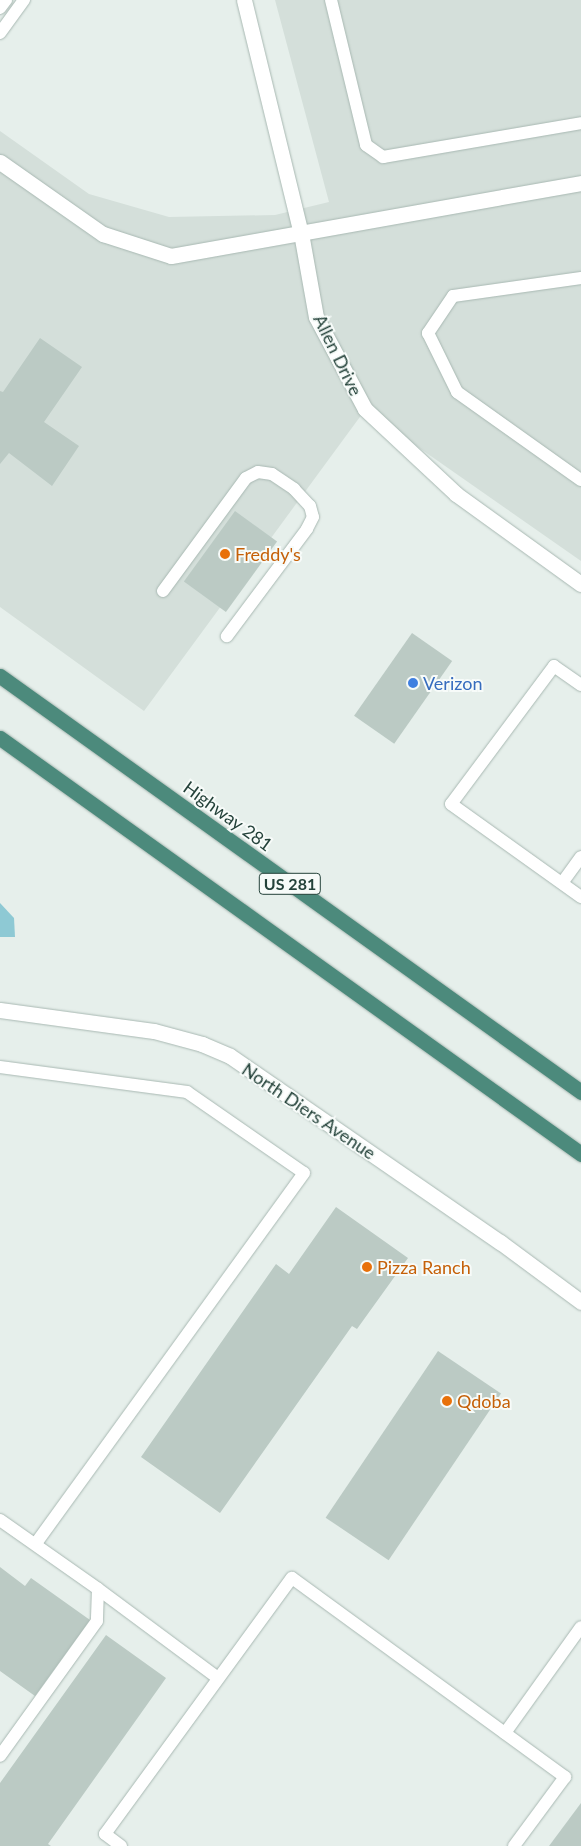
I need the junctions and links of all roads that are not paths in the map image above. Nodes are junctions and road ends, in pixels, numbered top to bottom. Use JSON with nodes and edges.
{"nodes":[{"id":1,"x":6,"y":0,"type":"edge"},
{"id":2,"x":24,"y":0,"type":"edge"},
{"id":3,"x":244,"y":0,"type":"edge"},
{"id":4,"x":331,"y":0,"type":"edge"},
{"id":5,"x":0,"y":8,"type":"edge"},
{"id":6,"x":0,"y":33,"type":"edge"},
{"id":7,"x":581,"y":123,"type":"edge"},
{"id":8,"x":0,"y":162,"type":"edge"},
{"id":9,"x":581,"y":183,"type":"edge"},
{"id":10,"x":301,"y":233,"type":"junction"},
{"id":11,"x":581,"y":278,"type":"edge"},
{"id":12,"x":581,"y":480,"type":"edge"},
{"id":13,"x":581,"y":584,"type":"edge"},
{"id":14,"x":163,"y":591,"type":"dead end"},
{"id":15,"x":227,"y":636,"type":"dead end"},
{"id":16,"x":0,"y":676,"type":"edge"},
{"id":17,"x":581,"y":685,"type":"edge"},
{"id":18,"x":0,"y":738,"type":"edge"},
{"id":19,"x":581,"y":857,"type":"edge"},
{"id":20,"x":562,"y":883,"type":"junction"},
{"id":21,"x":581,"y":897,"type":"edge"},
{"id":22,"x":0,"y":1010,"type":"edge"},
{"id":23,"x":0,"y":1067,"type":"edge"},
{"id":24,"x":581,"y":1092,"type":"edge"},
{"id":25,"x":581,"y":1154,"type":"edge"},
{"id":26,"x":581,"y":1302,"type":"edge"},
{"id":27,"x":0,"y":1520,"type":"edge"},
{"id":28,"x":35,"y":1544,"type":"junction"},
{"id":29,"x":98,"y":1589,"type":"junction"},
{"id":30,"x":581,"y":1627,"type":"edge"},
{"id":31,"x":218,"y":1678,"type":"junction"},
{"id":32,"x":505,"y":1733,"type":"junction"},
{"id":33,"x":0,"y":1756,"type":"edge"},
{"id":34,"x":121,"y":1846,"type":"edge"},
{"id":35,"x":514,"y":1846,"type":"edge"}],
"edges":[{"from":1,"to":5,"type":"lane"},
{"from":2,"to":6,"type":"lane"},
{"from":3,"to":10,"type":"street","name":"Allen Drive"},
{"from":4,"to":7,"type":"lane"},
{"from":8,"to":10,"type":"street"},
{"from":9,"to":10,"type":"street"},
{"from":10,"to":13,"type":"street","name":"Allen Drive"},
{"from":11,"to":12,"type":"lane"},
{"from":14,"to":15,"type":"lane"},
{"from":16,"to":24,"type":"highway","name":"Highway 281","number":"US 281"},
{"from":17,"to":20,"type":"lane"},
{"from":18,"to":25,"type":"highway","number":"US 281"},
{"from":19,"to":20,"type":"lane"},
{"from":20,"to":21,"type":"lane"},
{"from":22,"to":26,"type":"street","name":"North Diers Avenue"},
{"from":23,"to":28,"type":"lane"},
{"from":27,"to":28,"type":"lane"},
{"from":28,"to":29,"type":"lane"},
{"from":29,"to":31,"type":"lane"},
{"from":29,"to":33,"type":"lane"},
{"from":30,"to":32,"type":"lane"},
{"from":31,"to":32,"type":"lane"},
{"from":31,"to":34,"type":"lane"},
{"from":32,"to":35,"type":"lane"}]}
